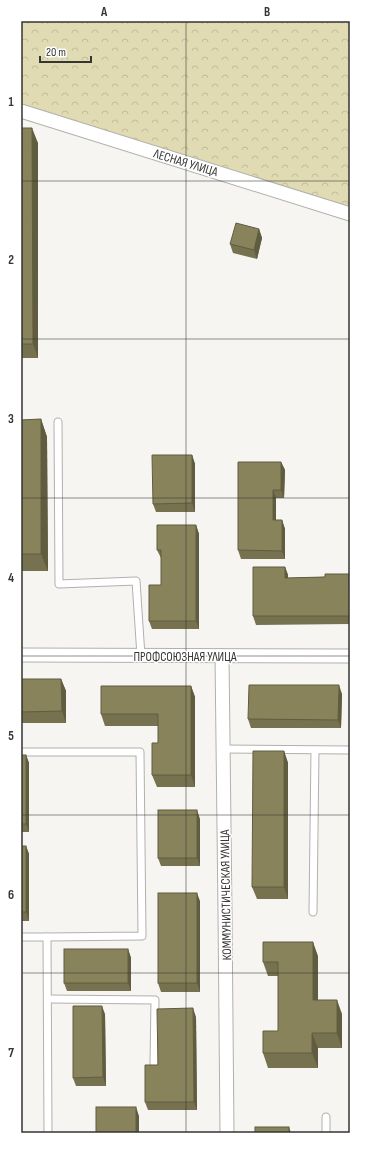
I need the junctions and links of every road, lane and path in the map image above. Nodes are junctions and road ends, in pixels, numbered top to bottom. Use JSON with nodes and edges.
{"nodes":[{"id":1,"x":21,"y":110,"type":"edge"},
{"id":2,"x":350,"y":214,"type":"edge"},
{"id":3,"x":58,"y":422,"type":"dead end"},
{"id":4,"x":21,"y":655,"type":"edge"},
{"id":5,"x":141,"y":656,"type":"junction"},
{"id":6,"x":222,"y":656,"type":"junction"},
{"id":7,"x":350,"y":656,"type":"edge"},
{"id":8,"x":223,"y":749,"type":"junction"},
{"id":9,"x":315,"y":750,"type":"junction"},
{"id":10,"x":350,"y":750,"type":"edge"},
{"id":11,"x":21,"y":752,"type":"edge"},
{"id":12,"x":314,"y":912,"type":"dead end"},
{"id":13,"x":47,"y":936,"type":"junction"},
{"id":14,"x":21,"y":937,"type":"edge"},
{"id":15,"x":48,"y":999,"type":"junction"},
{"id":16,"x":154,"y":1063,"type":"edge"},
{"id":17,"x":326,"y":1117,"type":"dead end"},
{"id":18,"x":48,"y":1133,"type":"edge"},
{"id":19,"x":227,"y":1133,"type":"edge"},
{"id":20,"x":326,"y":1133,"type":"edge"}],
"edges":[{"from":1,"to":2,"type":"street","name":"ЛЕСНАЯ УЛИЦА"},
{"from":3,"to":5,"type":"lane"},
{"from":4,"to":5,"type":"street","name":"ПРОФСОЮЗНАЯ УЛИЦА"},
{"from":5,"to":6,"type":"street","name":"ПРОФСОЮЗНАЯ УЛИЦА"},
{"from":6,"to":7,"type":"street","name":"ПРОФСОЮЗНАЯ УЛИЦА"},
{"from":6,"to":8,"type":"street","name":"КОММУНИСТИЧЕСКАЯ УЛИЦА"},
{"from":8,"to":9,"type":"lane"},
{"from":8,"to":19,"type":"street","name":"КОММУНИСТИЧЕСКАЯ УЛИЦА"},
{"from":9,"to":10,"type":"lane"},
{"from":9,"to":12,"type":"lane"},
{"from":11,"to":13,"type":"lane"},
{"from":13,"to":14,"type":"lane"},
{"from":13,"to":15,"type":"lane"},
{"from":15,"to":16,"type":"lane"},
{"from":15,"to":18,"type":"lane"},
{"from":17,"to":20,"type":"lane"}]}
